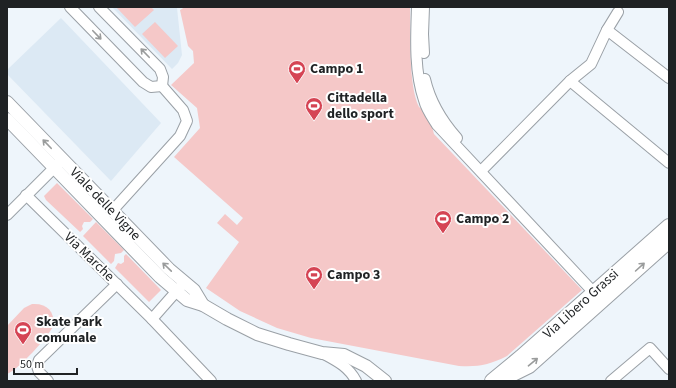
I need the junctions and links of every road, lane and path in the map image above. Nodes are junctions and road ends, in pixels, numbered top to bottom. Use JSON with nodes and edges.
{"nodes":[{"id":1,"x":70,"y":7,"type":"edge"},
{"id":2,"x":99,"y":7,"type":"edge"},
{"id":3,"x":417,"y":7,"type":"edge"},
{"id":4,"x":424,"y":7,"type":"edge"},
{"id":5,"x":618,"y":12,"type":"dead end"},
{"id":6,"x":607,"y":30,"type":"junction"},
{"id":7,"x":669,"y":78,"type":"edge"},
{"id":8,"x":570,"y":82,"type":"junction"},
{"id":9,"x":162,"y":86,"type":"junction"},
{"id":10,"x":7,"y":102,"type":"edge"},
{"id":11,"x":7,"y":119,"type":"edge"},
{"id":12,"x":455,"y":141,"type":"junction"},
{"id":13,"x":669,"y":163,"type":"edge"},
{"id":14,"x":58,"y":164,"type":"junction"},
{"id":15,"x":483,"y":169,"type":"junction"},
{"id":16,"x":26,"y":195,"type":"junction"},
{"id":17,"x":508,"y":199,"type":"junction"},
{"id":18,"x":113,"y":210,"type":"junction"},
{"id":19,"x":7,"y":215,"type":"edge"},
{"id":20,"x":669,"y":226,"type":"edge"},
{"id":21,"x":669,"y":241,"type":"edge"},
{"id":22,"x":117,"y":284,"type":"junction"},
{"id":23,"x":180,"y":287,"type":"junction"},
{"id":24,"x":600,"y":295,"type":"junction"},
{"id":25,"x":152,"y":319,"type":"junction"},
{"id":26,"x":322,"y":353,"type":"junction"},
{"id":27,"x":366,"y":366,"type":"junction"},
{"id":28,"x":669,"y":369,"type":"edge"},
{"id":29,"x":48,"y":381,"type":"edge"},
{"id":30,"x":210,"y":381,"type":"edge"},
{"id":31,"x":356,"y":381,"type":"edge"},
{"id":32,"x":373,"y":381,"type":"edge"},
{"id":33,"x":385,"y":381,"type":"edge"},
{"id":34,"x":492,"y":381,"type":"edge"},
{"id":35,"x":498,"y":381,"type":"edge"},
{"id":36,"x":611,"y":381,"type":"edge"}],
"edges":[{"from":1,"to":9,"type":"street","one_way":true},
{"from":9,"to":2,"type":"street","one_way":true},
{"from":3,"to":12,"type":"street"},
{"from":4,"to":12,"type":"street"},
{"from":5,"to":6,"type":"street"},
{"from":6,"to":7,"type":"street"},
{"from":6,"to":8,"type":"street"},
{"from":8,"to":13,"type":"street"},
{"from":8,"to":15,"type":"street"},
{"from":9,"to":18,"type":"street"},
{"from":14,"to":10,"type":"street","name":"Viale delle Vigne","one_way":true},
{"from":11,"to":14,"type":"street","name":"Viale delle Vigne"},
{"from":12,"to":15,"type":"street"},
{"from":12,"to":17,"type":"street"},
{"from":14,"to":16,"type":"street"},
{"from":14,"to":18,"type":"street","name":"Viale delle Vigne"},
{"from":14,"to":23,"type":"street","name":"Viale delle Vigne"},
{"from":15,"to":17,"type":"street"},
{"from":16,"to":19,"type":"street"},
{"from":16,"to":22,"type":"street","name":"Via Marche"},
{"from":17,"to":24,"type":"street"},
{"from":23,"to":18,"type":"street","name":"Viale delle Vigne","one_way":true},
{"from":20,"to":24,"type":"main road","name":"Via Libero Grassi"},
{"from":24,"to":21,"type":"main road","name":"Via Libero Grassi","one_way":true},
{"from":22,"to":25,"type":"street","name":"Via Marche"},
{"from":22,"to":29,"type":"street"},
{"from":23,"to":25,"type":"street"},
{"from":23,"to":26,"type":"street","name":"Viale delle Vigne"},
{"from":24,"to":34,"type":"main road","name":"Via Libero Grassi"},
{"from":35,"to":24,"type":"main road","name":"Via Libero Grassi","one_way":true},
{"from":25,"to":30,"type":"street","name":"Via Marche"},
{"from":26,"to":27,"type":"street","name":"Viale delle Vigne"},
{"from":26,"to":31,"type":"street"},
{"from":27,"to":32,"type":"street"},
{"from":27,"to":33,"type":"street","name":"Viale delle Vigne"},
{"from":28,"to":36,"type":"street"}]}
